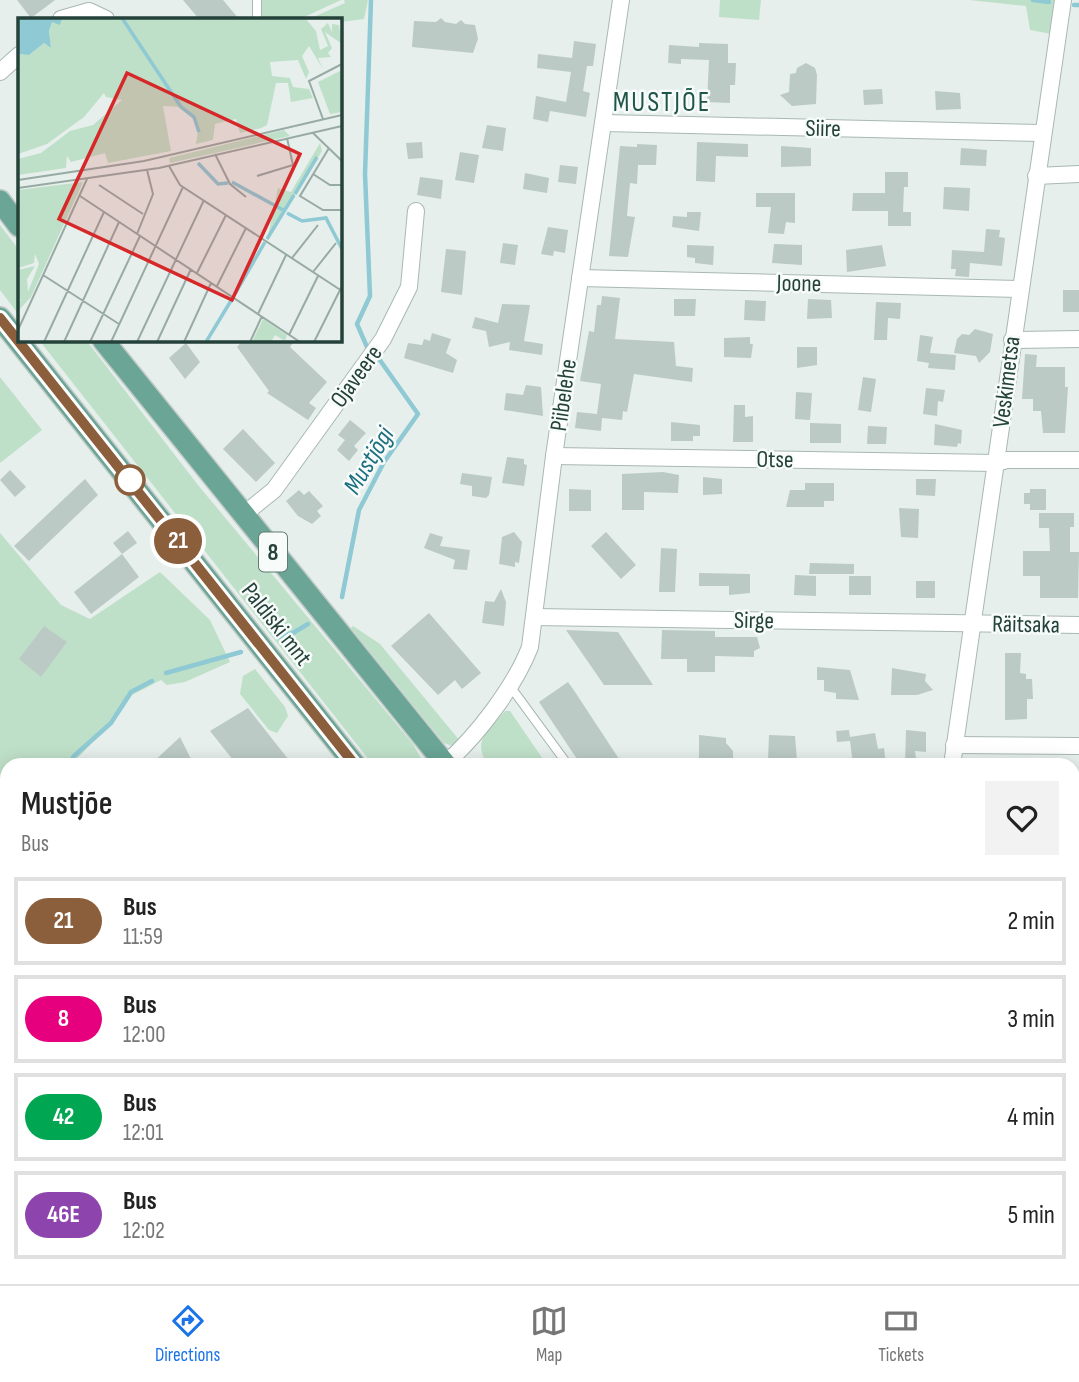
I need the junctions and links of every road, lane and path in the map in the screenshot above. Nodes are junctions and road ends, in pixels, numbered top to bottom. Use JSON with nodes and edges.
{"nodes":[{"id":1,"x":257,"y":0,"type":"edge"},
{"id":2,"x":621,"y":0,"type":"edge"},
{"id":3,"x":1063,"y":0,"type":"edge"},
{"id":4,"x":64,"y":18,"type":"edge"},
{"id":5,"x":104,"y":18,"type":"edge"},
{"id":6,"x":257,"y":18,"type":"edge"},
{"id":7,"x":18,"y":56,"type":"edge"},
{"id":8,"x":0,"y":72,"type":"edge"},
{"id":9,"x":604,"y":123,"type":"junction"},
{"id":10,"x":1042,"y":133,"type":"junction"},
{"id":11,"x":1079,"y":174,"type":"edge"},
{"id":12,"x":1037,"y":176,"type":"junction"},
{"id":13,"x":0,"y":201,"type":"edge"},
{"id":14,"x":416,"y":211,"type":"dead end"},
{"id":15,"x":18,"y":225,"type":"edge"},
{"id":16,"x":580,"y":278,"type":"junction"},
{"id":17,"x":1019,"y":289,"type":"junction"},
{"id":18,"x":2,"y":325,"type":"edge"},
{"id":19,"x":1012,"y":340,"type":"junction"},
{"id":20,"x":1079,"y":340,"type":"edge"},
{"id":21,"x":104,"y":341,"type":"edge"},
{"id":22,"x":554,"y":456,"type":"junction"},
{"id":23,"x":1079,"y":460,"type":"edge"},
{"id":24,"x":996,"y":463,"type":"junction"},
{"id":25,"x":243,"y":515,"type":"junction"},
{"id":26,"x":534,"y":617,"type":"junction"},
{"id":27,"x":973,"y":622,"type":"junction"},
{"id":28,"x":1079,"y":625,"type":"edge"},
{"id":29,"x":510,"y":686,"type":"junction"},
{"id":30,"x":954,"y":745,"type":"junction"},
{"id":31,"x":1079,"y":746,"type":"edge"},
{"id":32,"x":349,"y":758,"type":"edge"},
{"id":33,"x":440,"y":758,"type":"edge"},
{"id":34,"x":452,"y":758,"type":"edge"},
{"id":35,"x":563,"y":758,"type":"edge"},
{"id":36,"x":952,"y":758,"type":"edge"}],
"edges":[{"from":1,"to":6,"type":"lane"},
{"from":2,"to":9,"type":"street","name":"Piibelehe"},
{"from":3,"to":10,"type":"street","name":"Veskimetsa"},
{"from":4,"to":5,"type":"street"},
{"from":7,"to":8,"type":"street"},
{"from":9,"to":10,"type":"street","name":"Siire"},
{"from":9,"to":16,"type":"street","name":"Piibelehe"},
{"from":10,"to":12,"type":"street","name":"Veskimetsa"},
{"from":11,"to":12,"type":"street"},
{"from":12,"to":17,"type":"street","name":"Veskimetsa"},
{"from":13,"to":15,"type":"main road"},
{"from":14,"to":25,"type":"street","name":"Ojaveere"},
{"from":16,"to":17,"type":"street","name":"Joone"},
{"from":16,"to":22,"type":"street","name":"Piibelehe"},
{"from":17,"to":19,"type":"street","name":"Veskimetsa"},
{"from":18,"to":32,"type":"main road","name":"Paldiski mnt"},
{"from":19,"to":20,"type":"street"},
{"from":19,"to":24,"type":"street","name":"Veskimetsa"},
{"from":21,"to":25,"type":"main road","name":"Paldiski mnt","number":"8"},
{"from":22,"to":24,"type":"street","name":"Otse"},
{"from":22,"to":26,"type":"street","name":"Piibelehe"},
{"from":23,"to":24,"type":"street","name":"Otse"},
{"from":24,"to":27,"type":"street","name":"Veskimetsa"},
{"from":25,"to":33,"type":"main road","name":"Paldiski mnt","number":"8"},
{"from":26,"to":27,"type":"street","name":"Sirge"},
{"from":26,"to":29,"type":"street","name":"Piibelehe"},
{"from":27,"to":28,"type":"street","name":"Räitsaka"},
{"from":27,"to":30,"type":"street","name":"Veskimetsa"},
{"from":29,"to":34,"type":"street","name":"Piibelehe"},
{"from":29,"to":35,"type":"lane"},
{"from":30,"to":31,"type":"street"},
{"from":30,"to":36,"type":"street","name":"Veskimetsa"}]}
